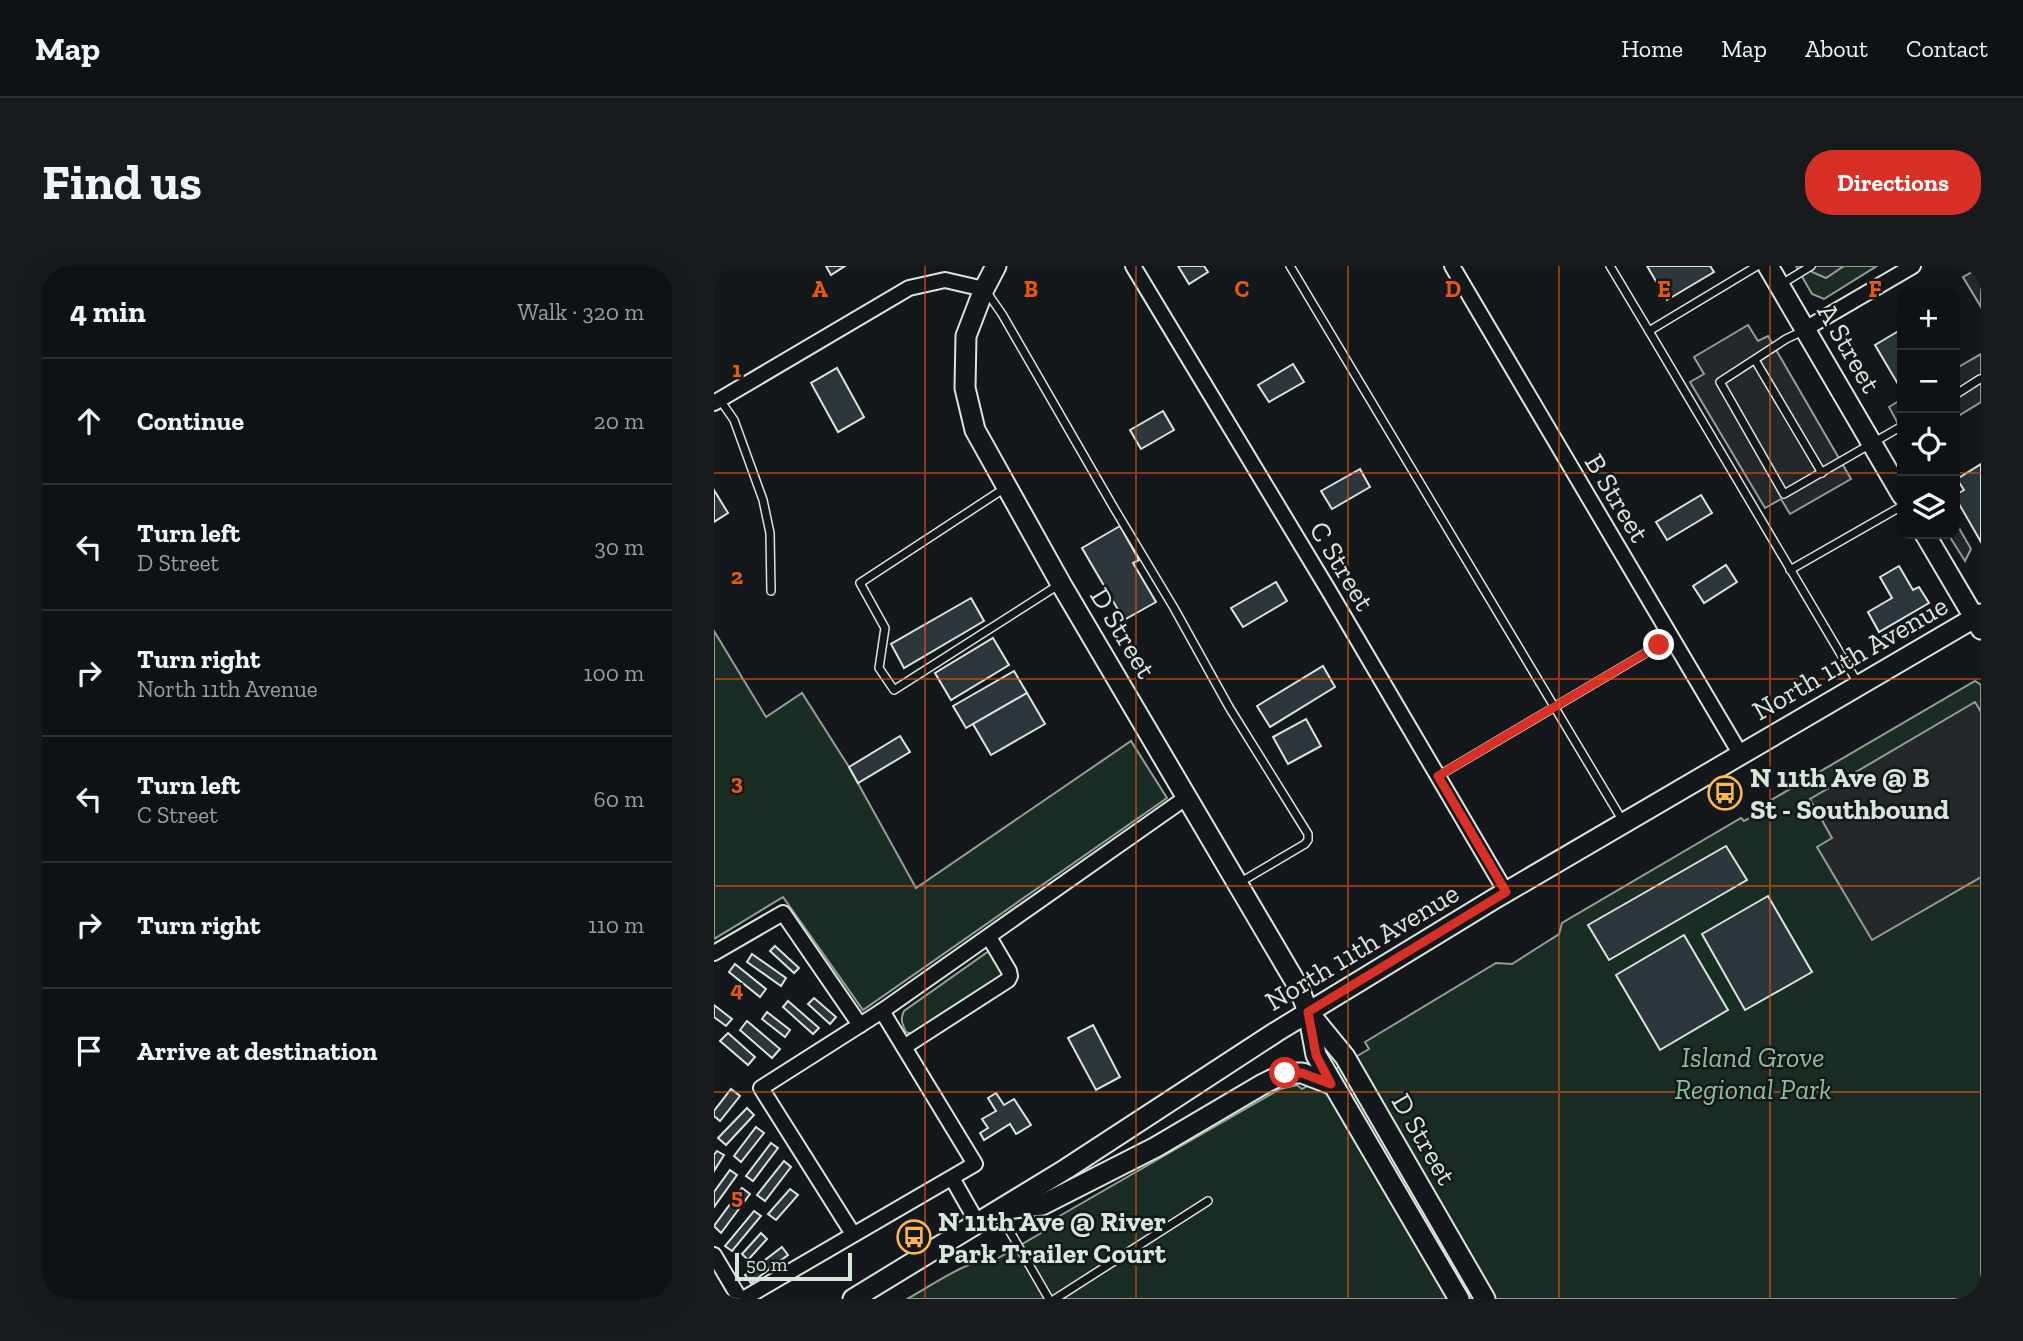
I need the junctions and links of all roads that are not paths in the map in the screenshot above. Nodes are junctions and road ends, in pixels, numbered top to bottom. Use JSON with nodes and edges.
{"nodes":[{"id":1,"x":996,"y":266,"type":"edge"},
{"id":2,"x":1133,"y":266,"type":"edge"},
{"id":3,"x":1290,"y":266,"type":"edge"},
{"id":4,"x":1452,"y":266,"type":"edge"},
{"id":5,"x":1610,"y":266,"type":"edge"},
{"id":6,"x":1757,"y":266,"type":"edge"},
{"id":7,"x":1768,"y":266,"type":"edge"},
{"id":8,"x":1811,"y":266,"type":"edge"},
{"id":9,"x":1913,"y":266,"type":"edge"},
{"id":10,"x":1779,"y":285,"type":"junction"},
{"id":11,"x":984,"y":289,"type":"junction"},
{"id":12,"x":1805,"y":329,"type":"junction"},
{"id":13,"x":1648,"y":331,"type":"junction"},
{"id":14,"x":1755,"y":360,"type":"junction"},
{"id":15,"x":1980,"y":379,"type":"edge"},
{"id":16,"x":1960,"y":392,"type":"edge"},
{"id":17,"x":717,"y":401,"type":"edge"},
{"id":18,"x":1897,"y":429,"type":"edge"},
{"id":19,"x":1872,"y":444,"type":"junction"},
{"id":20,"x":1822,"y":473,"type":"junction"},
{"id":21,"x":1897,"y":486,"type":"edge"},
{"id":22,"x":1006,"y":487,"type":"junction"},
{"id":23,"x":1897,"y":509,"type":"edge"},
{"id":24,"x":1928,"y":539,"type":"edge"},
{"id":25,"x":1790,"y":569,"type":"junction"},
{"id":26,"x":1061,"y":584,"type":"junction"},
{"id":27,"x":771,"y":591,"type":"dead end"},
{"id":28,"x":1979,"y":620,"type":"edge"},
{"id":29,"x":1671,"y":638,"type":"junction"},
{"id":30,"x":1859,"y":686,"type":"junction"},
{"id":31,"x":1554,"y":707,"type":"junction"},
{"id":32,"x":1741,"y":755,"type":"junction"},
{"id":33,"x":1438,"y":776,"type":"junction"},
{"id":34,"x":1187,"y":797,"type":"junction"},
{"id":35,"x":1625,"y":824,"type":"junction"},
{"id":36,"x":1238,"y":884,"type":"junction"},
{"id":37,"x":1506,"y":892,"type":"junction"},
{"id":38,"x":989,"y":937,"type":"junction"},
{"id":39,"x":714,"y":953,"type":"edge"},
{"id":40,"x":882,"y":1011,"type":"junction"},
{"id":41,"x":1308,"y":1012,"type":"junction"},
{"id":42,"x":860,"y":1025,"type":"junction"},
{"id":43,"x":904,"y":1047,"type":"junction"},
{"id":44,"x":1331,"y":1084,"type":"junction"},
{"id":45,"x":951,"y":1178,"type":"junction"},
{"id":46,"x":1208,"y":1201,"type":"dead end"},
{"id":47,"x":998,"y":1210,"type":"junction"},
{"id":48,"x":977,"y":1222,"type":"junction"},
{"id":49,"x":853,"y":1234,"type":"junction"},
{"id":50,"x":714,"y":1255,"type":"edge"},
{"id":51,"x":742,"y":1299,"type":"edge"},
{"id":52,"x":853,"y":1299,"type":"edge"},
{"id":53,"x":1052,"y":1299,"type":"edge"},
{"id":54,"x":1459,"y":1299,"type":"edge"},
{"id":55,"x":1485,"y":1299,"type":"edge"}],
"edges":[{"from":1,"to":11,"type":"street","name":"D Street"},
{"from":2,"to":33,"type":"street","name":"C Street"},
{"from":3,"to":31,"type":"lane"},
{"from":4,"to":29,"type":"street","name":"B Street"},
{"from":5,"to":13,"type":"lane"},
{"from":6,"to":13,"type":"lane"},
{"from":7,"to":10,"type":"street","name":"A Street"},
{"from":8,"to":10,"type":"lane"},
{"from":9,"to":12,"type":"street"},
{"from":10,"to":12,"type":"street","name":"A Street"},
{"from":11,"to":17,"type":"street"},
{"from":11,"to":22,"type":"street","name":"D Street"},
{"from":11,"to":36,"type":"lane"},
{"from":12,"to":14,"type":"lane"},
{"from":12,"to":19,"type":"street","name":"A Street"},
{"from":13,"to":25,"type":"lane"},
{"from":14,"to":20,"type":"lane"},
{"from":14,"to":20,"type":"lane"},
{"from":15,"to":16,"type":"lane"},
{"from":17,"to":27,"type":"lane"},
{"from":18,"to":19,"type":"lane"},
{"from":19,"to":20,"type":"lane"},
{"from":19,"to":21,"type":"street","name":"A Street"},
{"from":22,"to":26,"type":"street","name":"D Street"},
{"from":22,"to":26,"type":"lane"},
{"from":23,"to":25,"type":"lane"},
{"from":24,"to":28,"type":"street"},
{"from":25,"to":30,"type":"lane"},
{"from":26,"to":34,"type":"street","name":"D Street"},
{"from":28,"to":30,"type":"street","name":"North 11th Avenue"},
{"from":29,"to":31,"type":"lane"},
{"from":29,"to":32,"type":"street","name":"B Street"},
{"from":30,"to":32,"type":"street","name":"North 11th Avenue"},
{"from":31,"to":33,"type":"lane"},
{"from":31,"to":35,"type":"lane"},
{"from":32,"to":35,"type":"street","name":"North 11th Avenue"},
{"from":33,"to":37,"type":"street","name":"C Street"},
{"from":34,"to":36,"type":"street","name":"D Street"},
{"from":34,"to":38,"type":"street"},
{"from":35,"to":37,"type":"street","name":"North 11th Avenue"},
{"from":36,"to":41,"type":"street","name":"D Street"},
{"from":37,"to":41,"type":"street","name":"North 11th Avenue"},
{"from":38,"to":40,"type":"street"},
{"from":38,"to":43,"type":"street"},
{"from":39,"to":42,"type":"street"},
{"from":40,"to":42,"type":"street"},
{"from":40,"to":43,"type":"street"},
{"from":41,"to":44,"type":"street","name":"D Street"},
{"from":41,"to":47,"type":"street","name":"North 11th Avenue"},
{"from":41,"to":55,"type":"street","name":"D Street"},
{"from":42,"to":49,"type":"street"},
{"from":43,"to":45,"type":"street"},
{"from":44,"to":47,"type":"street"},
{"from":44,"to":54,"type":"street","name":"D Street"},
{"from":45,"to":48,"type":"street"},
{"from":45,"to":49,"type":"street"},
{"from":46,"to":53,"type":"lane"},
{"from":47,"to":48,"type":"street","name":"North 11th Avenue"},
{"from":47,"to":53,"type":"lane"},
{"from":48,"to":52,"type":"street","name":"North 11th Avenue"},
{"from":49,"to":51,"type":"street"},
{"from":50,"to":51,"type":"street"}]}
